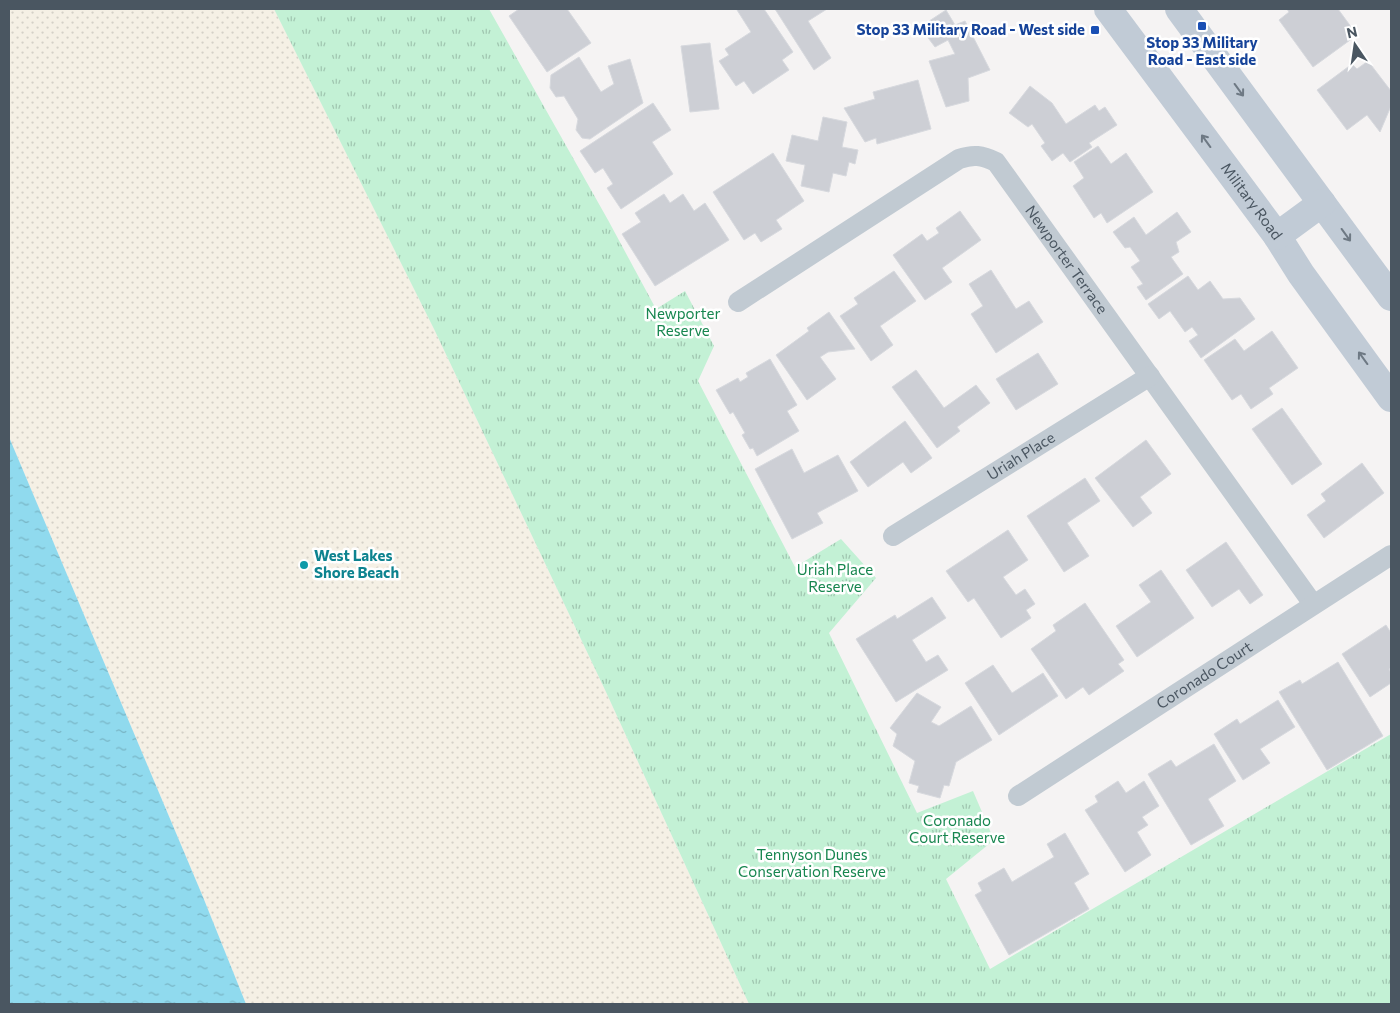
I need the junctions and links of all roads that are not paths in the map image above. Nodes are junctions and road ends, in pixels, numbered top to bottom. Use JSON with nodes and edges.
{"nodes":[{"id":1,"x":1108,"y":9,"type":"edge"},
{"id":2,"x":1179,"y":9,"type":"edge"},
{"id":3,"x":1322,"y":203,"type":"junction"},
{"id":4,"x":1277,"y":236,"type":"junction"},
{"id":5,"x":1391,"y":297,"type":"edge"},
{"id":6,"x":738,"y":302,"type":"dead end"},
{"id":7,"x":1150,"y":376,"type":"junction"},
{"id":8,"x":1391,"y":398,"type":"edge"},
{"id":9,"x":893,"y":536,"type":"dead end"},
{"id":10,"x":1391,"y":554,"type":"edge"},
{"id":11,"x":1314,"y":604,"type":"junction"},
{"id":12,"x":1018,"y":796,"type":"dead end"}],
"edges":[{"from":4,"to":1,"type":"main road","name":"Military Road","one_way":true},
{"from":2,"to":3,"type":"main road","one_way":true},
{"from":3,"to":4,"type":"main road"},
{"from":3,"to":5,"type":"main road","one_way":true},
{"from":8,"to":4,"type":"main road","name":"Military Road","one_way":true},
{"from":6,"to":7,"type":"street","name":"Newporter Terrace"},
{"from":7,"to":9,"type":"street","name":"Uriah Place"},
{"from":7,"to":11,"type":"street","name":"Newporter Terrace"},
{"from":10,"to":11,"type":"street","name":"Coronado Court"},
{"from":11,"to":12,"type":"street","name":"Coronado Court"}]}
